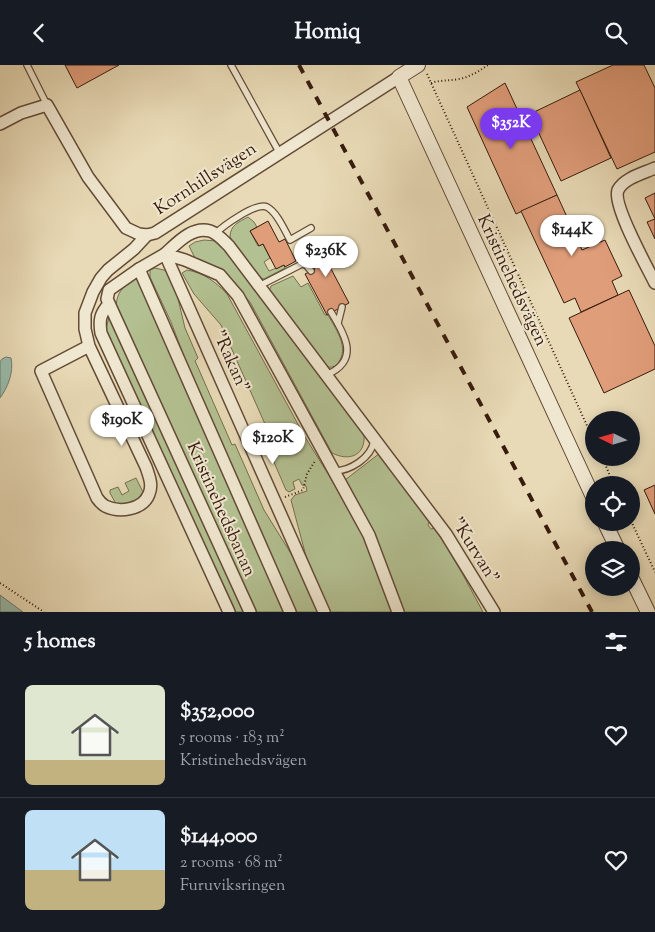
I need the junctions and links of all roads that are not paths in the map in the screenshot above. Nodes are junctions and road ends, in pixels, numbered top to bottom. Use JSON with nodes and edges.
{"nodes":[{"id":1,"x":28,"y":65,"type":"edge"},
{"id":2,"x":231,"y":65,"type":"edge"},
{"id":3,"x":422,"y":68,"type":"edge"},
{"id":4,"x":399,"y":77,"type":"junction"},
{"id":5,"x":47,"y":105,"type":"junction"},
{"id":6,"x":0,"y":124,"type":"edge"},
{"id":7,"x":279,"y":152,"type":"junction"},
{"id":8,"x":655,"y":168,"type":"edge"},
{"id":9,"x":311,"y":228,"type":"dead end"},
{"id":10,"x":215,"y":234,"type":"junction"},
{"id":11,"x":147,"y":235,"type":"junction"},
{"id":12,"x":165,"y":254,"type":"junction"},
{"id":13,"x":139,"y":269,"type":"junction"},
{"id":14,"x":311,"y":271,"type":"dead end"},
{"id":15,"x":97,"y":283,"type":"junction"},
{"id":16,"x":655,"y":283,"type":"edge"},
{"id":17,"x":259,"y":285,"type":"junction"},
{"id":18,"x":109,"y":299,"type":"junction"},
{"id":19,"x":342,"y":307,"type":"dead end"},
{"id":20,"x":332,"y":312,"type":"dead end"},
{"id":21,"x":338,"y":323,"type":"junction"},
{"id":22,"x":89,"y":347,"type":"junction"},
{"id":23,"x":326,"y":375,"type":"junction"},
{"id":24,"x":374,"y":439,"type":"junction"},
{"id":25,"x":334,"y":471,"type":"junction"},
{"id":26,"x":585,"y":480,"type":"edge"},
{"id":27,"x":640,"y":596,"type":"edge"},
{"id":28,"x":229,"y":612,"type":"edge"},
{"id":29,"x":250,"y":612,"type":"edge"},
{"id":30,"x":290,"y":612,"type":"edge"},
{"id":31,"x":324,"y":612,"type":"edge"},
{"id":32,"x":398,"y":612,"type":"edge"},
{"id":33,"x":494,"y":612,"type":"edge"},
{"id":34,"x":648,"y":612,"type":"edge"}],
"edges":[{"from":1,"to":5,"type":"lane"},
{"from":2,"to":7,"type":"lane"},
{"from":3,"to":4,"type":"street","name":"Kornhillsvägen"},
{"from":4,"to":7,"type":"street","name":"Kornhillsvägen"},
{"from":4,"to":26,"type":"street","name":"Kristinehedsvägen"},
{"from":5,"to":6,"type":"street"},
{"from":5,"to":11,"type":"street","name":"Kornhillsvägen"},
{"from":7,"to":11,"type":"street","name":"Kornhillsvägen"},
{"from":8,"to":16,"type":"street"},
{"from":9,"to":10,"type":"lane"},
{"from":10,"to":12,"type":"street"},
{"from":10,"to":17,"type":"street"},
{"from":11,"to":15,"type":"street"},
{"from":12,"to":13,"type":"street"},
{"from":12,"to":25,"type":"street"},
{"from":12,"to":31,"type":"street","name":"\"Rakan\""},
{"from":13,"to":18,"type":"street"},
{"from":13,"to":30,"type":"street"},
{"from":14,"to":17,"type":"lane"},
{"from":15,"to":18,"type":"street"},
{"from":15,"to":22,"type":"street"},
{"from":17,"to":23,"type":"street"},
{"from":18,"to":28,"type":"street"},
{"from":18,"to":29,"type":"street","name":"Kristinehedsbanan"},
{"from":19,"to":21,"type":"lane"},
{"from":20,"to":21,"type":"lane"},
{"from":21,"to":23,"type":"lane"},
{"from":22,"to":22,"type":"street"},
{"from":23,"to":24,"type":"street"},
{"from":24,"to":25,"type":"lane"},
{"from":24,"to":33,"type":"street","name":"\"Kurvan\""},
{"from":25,"to":32,"type":"street"},
{"from":27,"to":34,"type":"street"}]}
